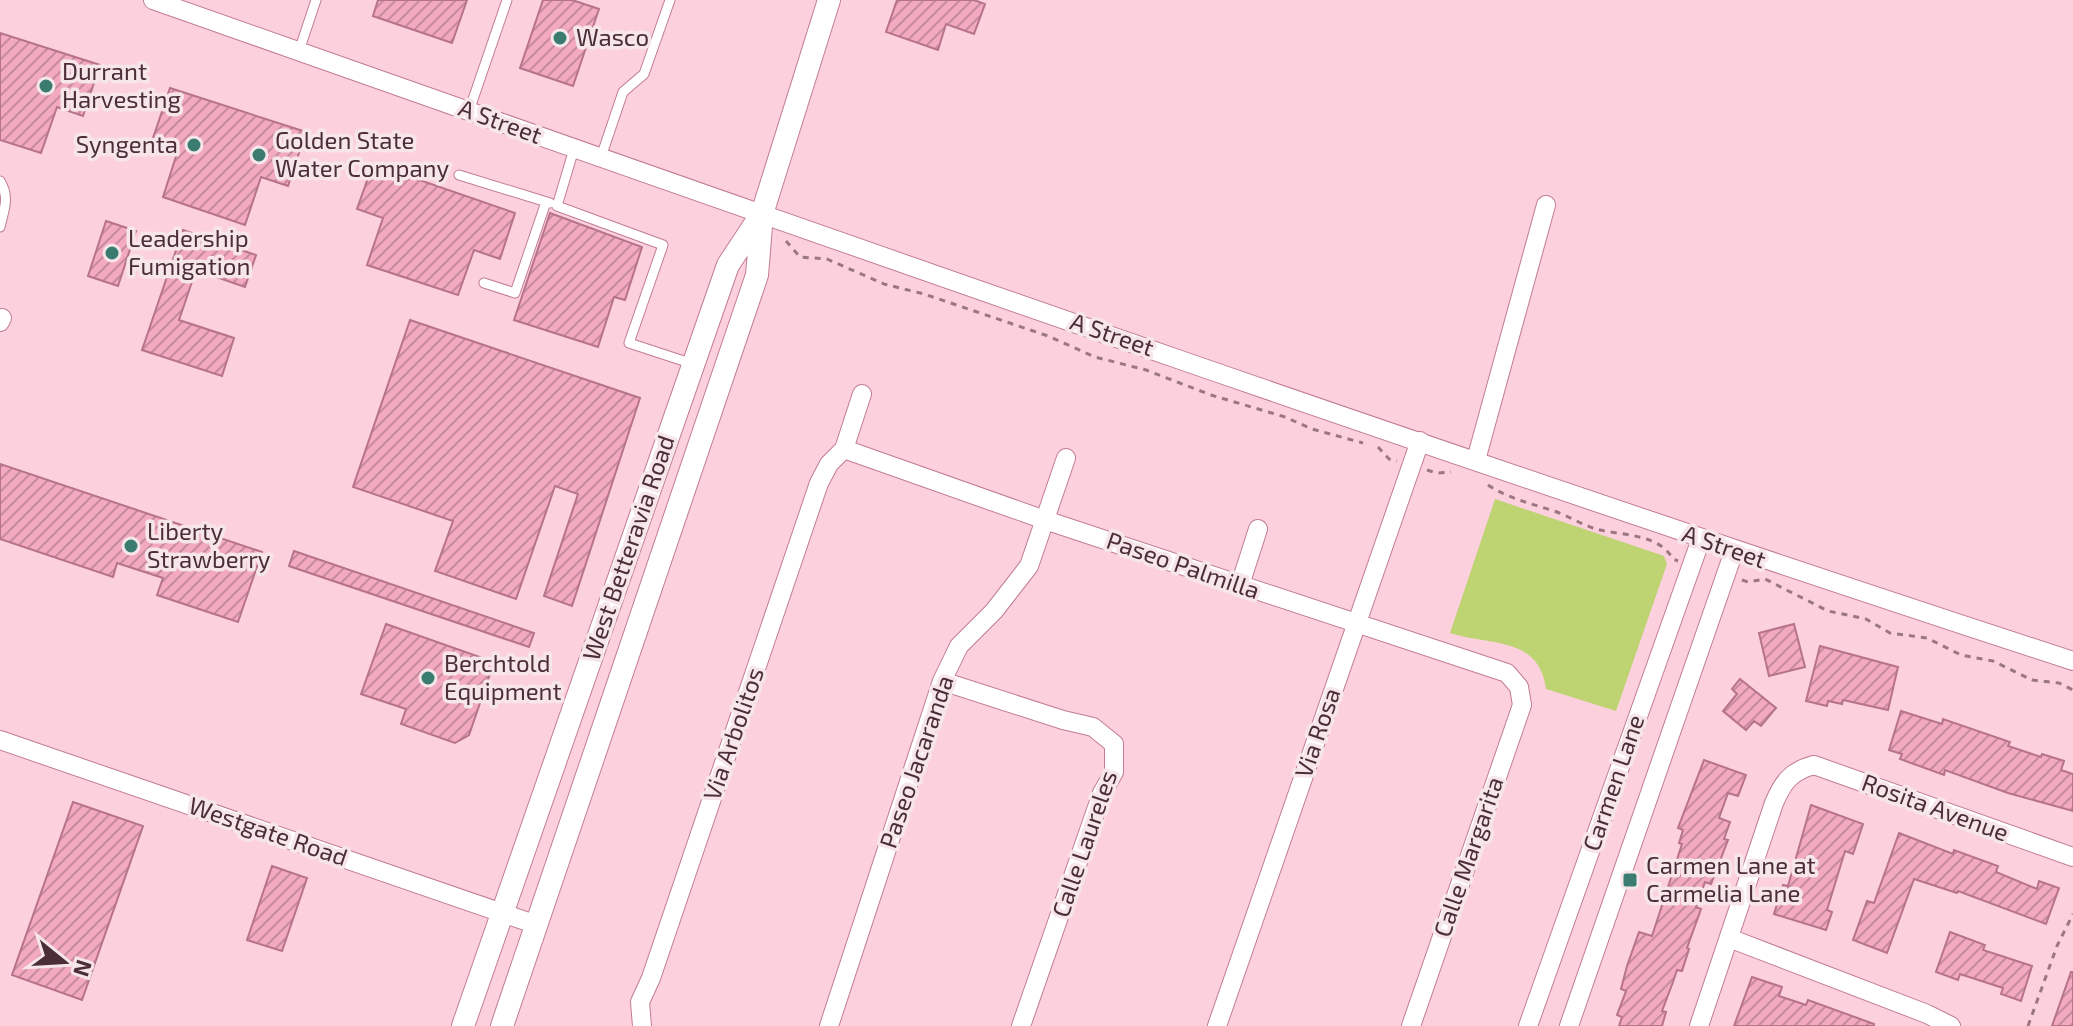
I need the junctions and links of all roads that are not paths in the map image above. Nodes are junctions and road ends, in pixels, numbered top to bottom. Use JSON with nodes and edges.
{"nodes":[{"id":1,"x":153,"y":0,"type":"edge"},
{"id":2,"x":316,"y":0,"type":"edge"},
{"id":3,"x":507,"y":0,"type":"edge"},
{"id":4,"x":670,"y":0,"type":"edge"},
{"id":5,"x":829,"y":0,"type":"edge"},
{"id":6,"x":299,"y":51,"type":"junction"},
{"id":7,"x":469,"y":111,"type":"junction"},
{"id":8,"x":574,"y":149,"type":"junction"},
{"id":9,"x":601,"y":157,"type":"junction"},
{"id":10,"x":459,"y":175,"type":"dead end"},
{"id":11,"x":0,"y":181,"type":"edge"},
{"id":12,"x":551,"y":204,"type":"junction"},
{"id":13,"x":1546,"y":205,"type":"dead end"},
{"id":14,"x":762,"y":214,"type":"junction"},
{"id":15,"x":0,"y":227,"type":"edge"},
{"id":16,"x":484,"y":283,"type":"dead end"},
{"id":17,"x":693,"y":364,"type":"junction"},
{"id":18,"x":862,"y":394,"type":"dead end"},
{"id":19,"x":1420,"y":441,"type":"junction"},
{"id":20,"x":844,"y":449,"type":"junction"},
{"id":21,"x":1066,"y":458,"type":"dead end"},
{"id":22,"x":1476,"y":460,"type":"junction"},
{"id":23,"x":1045,"y":520,"type":"junction"},
{"id":24,"x":1258,"y":529,"type":"dead end"},
{"id":25,"x":1701,"y":539,"type":"junction"},
{"id":26,"x":1734,"y":551,"type":"junction"},
{"id":27,"x":1240,"y":585,"type":"junction"},
{"id":28,"x":1356,"y":624,"type":"junction"},
{"id":29,"x":2073,"y":661,"type":"edge"},
{"id":30,"x":942,"y":681,"type":"junction"},
{"id":31,"x":1519,"y":687,"type":"joint"},
{"id":32,"x":0,"y":740,"type":"edge"},
{"id":33,"x":2073,"y":857,"type":"edge"},
{"id":34,"x":501,"y":913,"type":"junction"},
{"id":35,"x":537,"y":925,"type":"junction"},
{"id":36,"x":1729,"y":938,"type":"junction"},
{"id":37,"x":463,"y":1026,"type":"edge"},
{"id":38,"x":502,"y":1026,"type":"edge"},
{"id":39,"x":642,"y":1026,"type":"edge"},
{"id":40,"x":829,"y":1026,"type":"edge"},
{"id":41,"x":1021,"y":1026,"type":"edge"},
{"id":42,"x":1217,"y":1026,"type":"edge"},
{"id":43,"x":1411,"y":1026,"type":"edge"},
{"id":44,"x":1528,"y":1026,"type":"edge"},
{"id":45,"x":1569,"y":1026,"type":"edge"},
{"id":46,"x":1699,"y":1026,"type":"edge"},
{"id":47,"x":1951,"y":1026,"type":"edge"}],
"edges":[{"from":1,"to":6,"type":"street","name":"A Street"},
{"from":2,"to":6,"type":"lane"},
{"from":3,"to":7,"type":"lane"},
{"from":4,"to":9,"type":"lane"},
{"from":5,"to":14,"type":"street","name":"West Betteravia Road"},
{"from":6,"to":7,"type":"street","name":"A Street"},
{"from":7,"to":8,"type":"street","name":"A Street"},
{"from":8,"to":9,"type":"street","name":"A Street"},
{"from":8,"to":12,"type":"lane"},
{"from":9,"to":14,"type":"street","name":"A Street"},
{"from":10,"to":12,"type":"lane"},
{"from":11,"to":15,"type":"lane"},
{"from":12,"to":16,"type":"lane"},
{"from":12,"to":17,"type":"lane"},
{"from":13,"to":22,"type":"street"},
{"from":14,"to":17,"type":"street","name":"West Betteravia Road"},
{"from":14,"to":19,"type":"street","name":"A Street"},
{"from":14,"to":35,"type":"street","name":"West Betteravia Road"},
{"from":17,"to":34,"type":"street","name":"West Betteravia Road"},
{"from":18,"to":20,"type":"street","name":"Via Arbolitos"},
{"from":19,"to":22,"type":"street","name":"A Street"},
{"from":19,"to":28,"type":"street","name":"Via Rosa"},
{"from":20,"to":23,"type":"street","name":"Paseo Palmilla"},
{"from":20,"to":39,"type":"street","name":"Via Arbolitos"},
{"from":21,"to":23,"type":"street","name":"Paseo Jacaranda"},
{"from":22,"to":25,"type":"street","name":"A Street"},
{"from":23,"to":27,"type":"street","name":"Paseo Palmilla"},
{"from":23,"to":30,"type":"street","name":"Paseo Jacaranda"},
{"from":24,"to":27,"type":"street"},
{"from":25,"to":26,"type":"street","name":"A Street"},
{"from":25,"to":44,"type":"street","name":"Carmen Lane"},
{"from":26,"to":29,"type":"street","name":"A Street"},
{"from":26,"to":45,"type":"street","name":"Carmen Lane"},
{"from":27,"to":28,"type":"street","name":"Paseo Palmilla"},
{"from":28,"to":31,"type":"street","name":"Paseo Palmilla"},
{"from":28,"to":42,"type":"street","name":"Via Rosa"},
{"from":30,"to":40,"type":"street","name":"Paseo Jacaranda"},
{"from":30,"to":41,"type":"street","name":"Calle Laureles"},
{"from":31,"to":43,"type":"street","name":"Calle Margarita"},
{"from":32,"to":34,"type":"street","name":"Westgate Road"},
{"from":33,"to":36,"type":"street","name":"Rosita Avenue"},
{"from":34,"to":35,"type":"street","name":"Westgate Road"},
{"from":34,"to":37,"type":"street","name":"West Betteravia Road"},
{"from":35,"to":38,"type":"street","name":"West Betteravia Road"},
{"from":36,"to":46,"type":"street"},
{"from":36,"to":47,"type":"street"}]}
